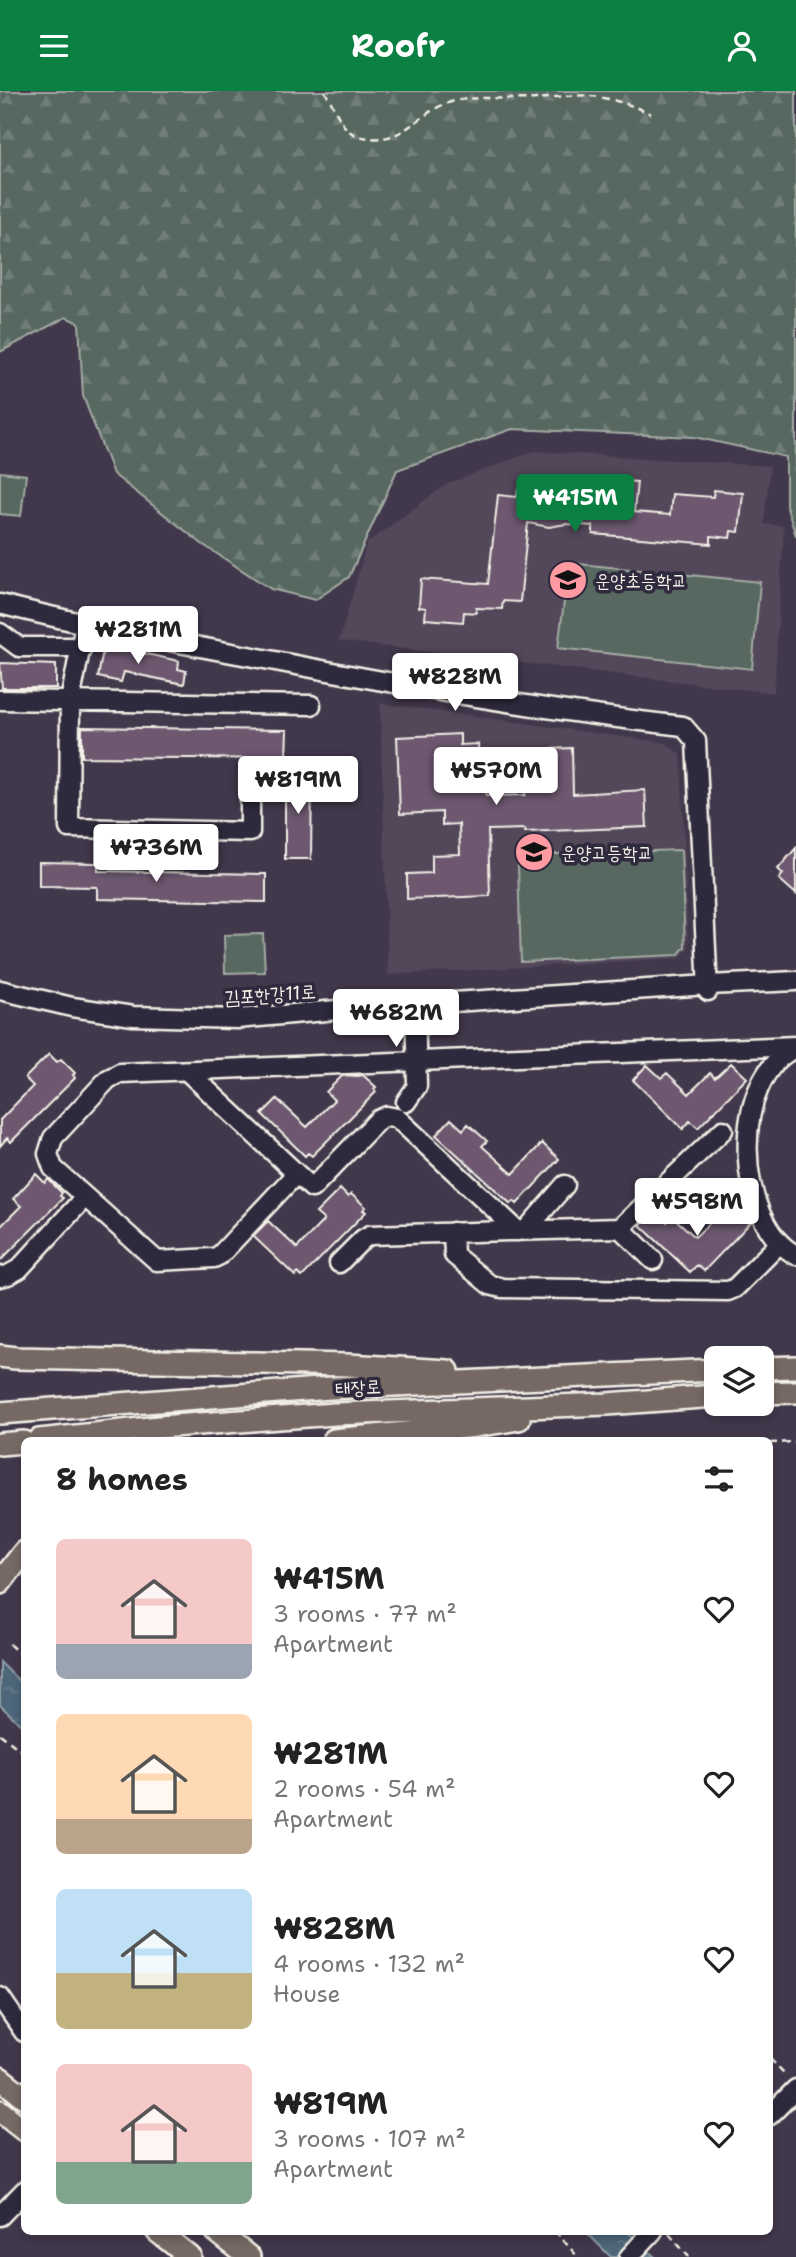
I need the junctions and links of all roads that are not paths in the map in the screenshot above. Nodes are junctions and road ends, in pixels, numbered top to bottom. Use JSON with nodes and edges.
{"nodes":[{"id":1,"x":0,"y":604,"type":"edge"},
{"id":2,"x":85,"y":625,"type":"junction"},
{"id":3,"x":0,"y":633,"type":"edge"},
{"id":4,"x":81,"y":650,"type":"junction"},
{"id":5,"x":0,"y":700,"type":"edge"},
{"id":6,"x":70,"y":701,"type":"junction"},
{"id":7,"x":311,"y":705,"type":"dead end"},
{"id":8,"x":250,"y":775,"type":"dead end"},
{"id":9,"x":796,"y":981,"type":"edge"},
{"id":10,"x":796,"y":987,"type":"edge"},
{"id":11,"x":708,"y":988,"type":"junction"},
{"id":12,"x":0,"y":991,"type":"edge"},
{"id":13,"x":0,"y":997,"type":"edge"},
{"id":14,"x":415,"y":1007,"type":"junction"},
{"id":15,"x":796,"y":1047,"type":"edge"},
{"id":16,"x":415,"y":1062,"type":"junction"},
{"id":17,"x":187,"y":1071,"type":"junction"},
{"id":18,"x":406,"y":1102,"type":"dead end"},
{"id":19,"x":723,"y":1130,"type":"dead end"},
{"id":20,"x":296,"y":1174,"type":"junction"},
{"id":21,"x":565,"y":1185,"type":"dead end"},
{"id":22,"x":85,"y":1197,"type":"junction"},
{"id":23,"x":620,"y":1228,"type":"junction"},
{"id":24,"x":522,"y":1231,"type":"junction"},
{"id":25,"x":453,"y":1233,"type":"junction"},
{"id":26,"x":780,"y":1243,"type":"junction"},
{"id":27,"x":796,"y":1255,"type":"edge"},
{"id":28,"x":653,"y":1260,"type":"dead end"},
{"id":29,"x":339,"y":1263,"type":"dead end"},
{"id":30,"x":0,"y":1277,"type":"edge"},
{"id":31,"x":0,"y":1356,"type":"edge"},
{"id":32,"x":796,"y":1367,"type":"edge"},
{"id":33,"x":774,"y":1368,"type":"edge"},
{"id":34,"x":704,"y":1371,"type":"edge"},
{"id":35,"x":562,"y":1378,"type":"junction"},
{"id":36,"x":796,"y":1392,"type":"edge"},
{"id":37,"x":774,"y":1393,"type":"edge"},
{"id":38,"x":704,"y":1397,"type":"edge"},
{"id":39,"x":607,"y":1404,"type":"junction"},
{"id":40,"x":0,"y":1413,"type":"edge"},
{"id":41,"x":67,"y":1437,"type":"edge"},
{"id":42,"x":364,"y":1437,"type":"edge"},
{"id":43,"x":21,"y":1442,"type":"edge"},
{"id":44,"x":0,"y":1444,"type":"edge"},
{"id":45,"x":21,"y":1556,"type":"edge"},
{"id":46,"x":0,"y":1583,"type":"edge"},
{"id":47,"x":0,"y":1997,"type":"edge"},
{"id":48,"x":21,"y":2028,"type":"edge"},
{"id":49,"x":0,"y":2062,"type":"edge"},
{"id":50,"x":0,"y":2078,"type":"edge"},
{"id":51,"x":21,"y":2078,"type":"edge"},
{"id":52,"x":792,"y":2082,"type":"edge"},
{"id":53,"x":21,"y":2095,"type":"edge"},
{"id":54,"x":773,"y":2110,"type":"edge"},
{"id":55,"x":21,"y":2195,"type":"edge"},
{"id":56,"x":0,"y":2217,"type":"edge"},
{"id":57,"x":162,"y":2235,"type":"edge"},
{"id":58,"x":221,"y":2235,"type":"edge"},
{"id":59,"x":649,"y":2235,"type":"edge"},
{"id":60,"x":190,"y":2257,"type":"edge"},
{"id":61,"x":249,"y":2257,"type":"edge"},
{"id":62,"x":629,"y":2257,"type":"edge"}],
"edges":[{"from":1,"to":2,"type":"street"},
{"from":2,"to":4,"type":"street"},
{"from":2,"to":11,"type":"street"},
{"from":3,"to":4,"type":"street"},
{"from":4,"to":6,"type":"street"},
{"from":5,"to":6,"type":"street"},
{"from":6,"to":7,"type":"street"},
{"from":6,"to":8,"type":"street"},
{"from":9,"to":11,"type":"street","name":"김포한강11로"},
{"from":10,"to":11,"type":"street","name":"김포한강11로"},
{"from":11,"to":14,"type":"street","name":"김포한강11로"},
{"from":12,"to":14,"type":"street","name":"김포한강11로"},
{"from":13,"to":14,"type":"street","name":"김포한강11로"},
{"from":14,"to":16,"type":"street"},
{"from":15,"to":16,"type":"street"},
{"from":15,"to":26,"type":"street"},
{"from":16,"to":17,"type":"street"},
{"from":16,"to":18,"type":"street"},
{"from":17,"to":20,"type":"street"},
{"from":17,"to":22,"type":"street"},
{"from":19,"to":23,"type":"street"},
{"from":20,"to":22,"type":"street"},
{"from":20,"to":24,"type":"street"},
{"from":21,"to":24,"type":"street"},
{"from":22,"to":30,"type":"street"},
{"from":23,"to":24,"type":"street"},
{"from":23,"to":28,"type":"street"},
{"from":24,"to":25,"type":"street"},
{"from":25,"to":26,"type":"street"},
{"from":25,"to":29,"type":"street"},
{"from":26,"to":27,"type":"street"},
{"from":31,"to":35,"type":"main road"},
{"from":32,"to":33,"type":"main road"},
{"from":34,"to":35,"type":"main road","name":"태장로"},
{"from":35,"to":40,"type":"main road","name":"태장로"},
{"from":36,"to":37,"type":"main road"},
{"from":38,"to":39,"type":"main road","name":"태장로"},
{"from":39,"to":41,"type":"main road","name":"태장로"},
{"from":39,"to":42,"type":"main road"},
{"from":43,"to":44,"type":"main road"},
{"from":45,"to":46,"type":"main road"},
{"from":47,"to":48,"type":"street"},
{"from":49,"to":51,"type":"main road"},
{"from":50,"to":53,"type":"main road"},
{"from":52,"to":54,"type":"street"},
{"from":55,"to":56,"type":"street"},
{"from":57,"to":60,"type":"main road"},
{"from":58,"to":61,"type":"main road"},
{"from":59,"to":62,"type":"street"}]}
